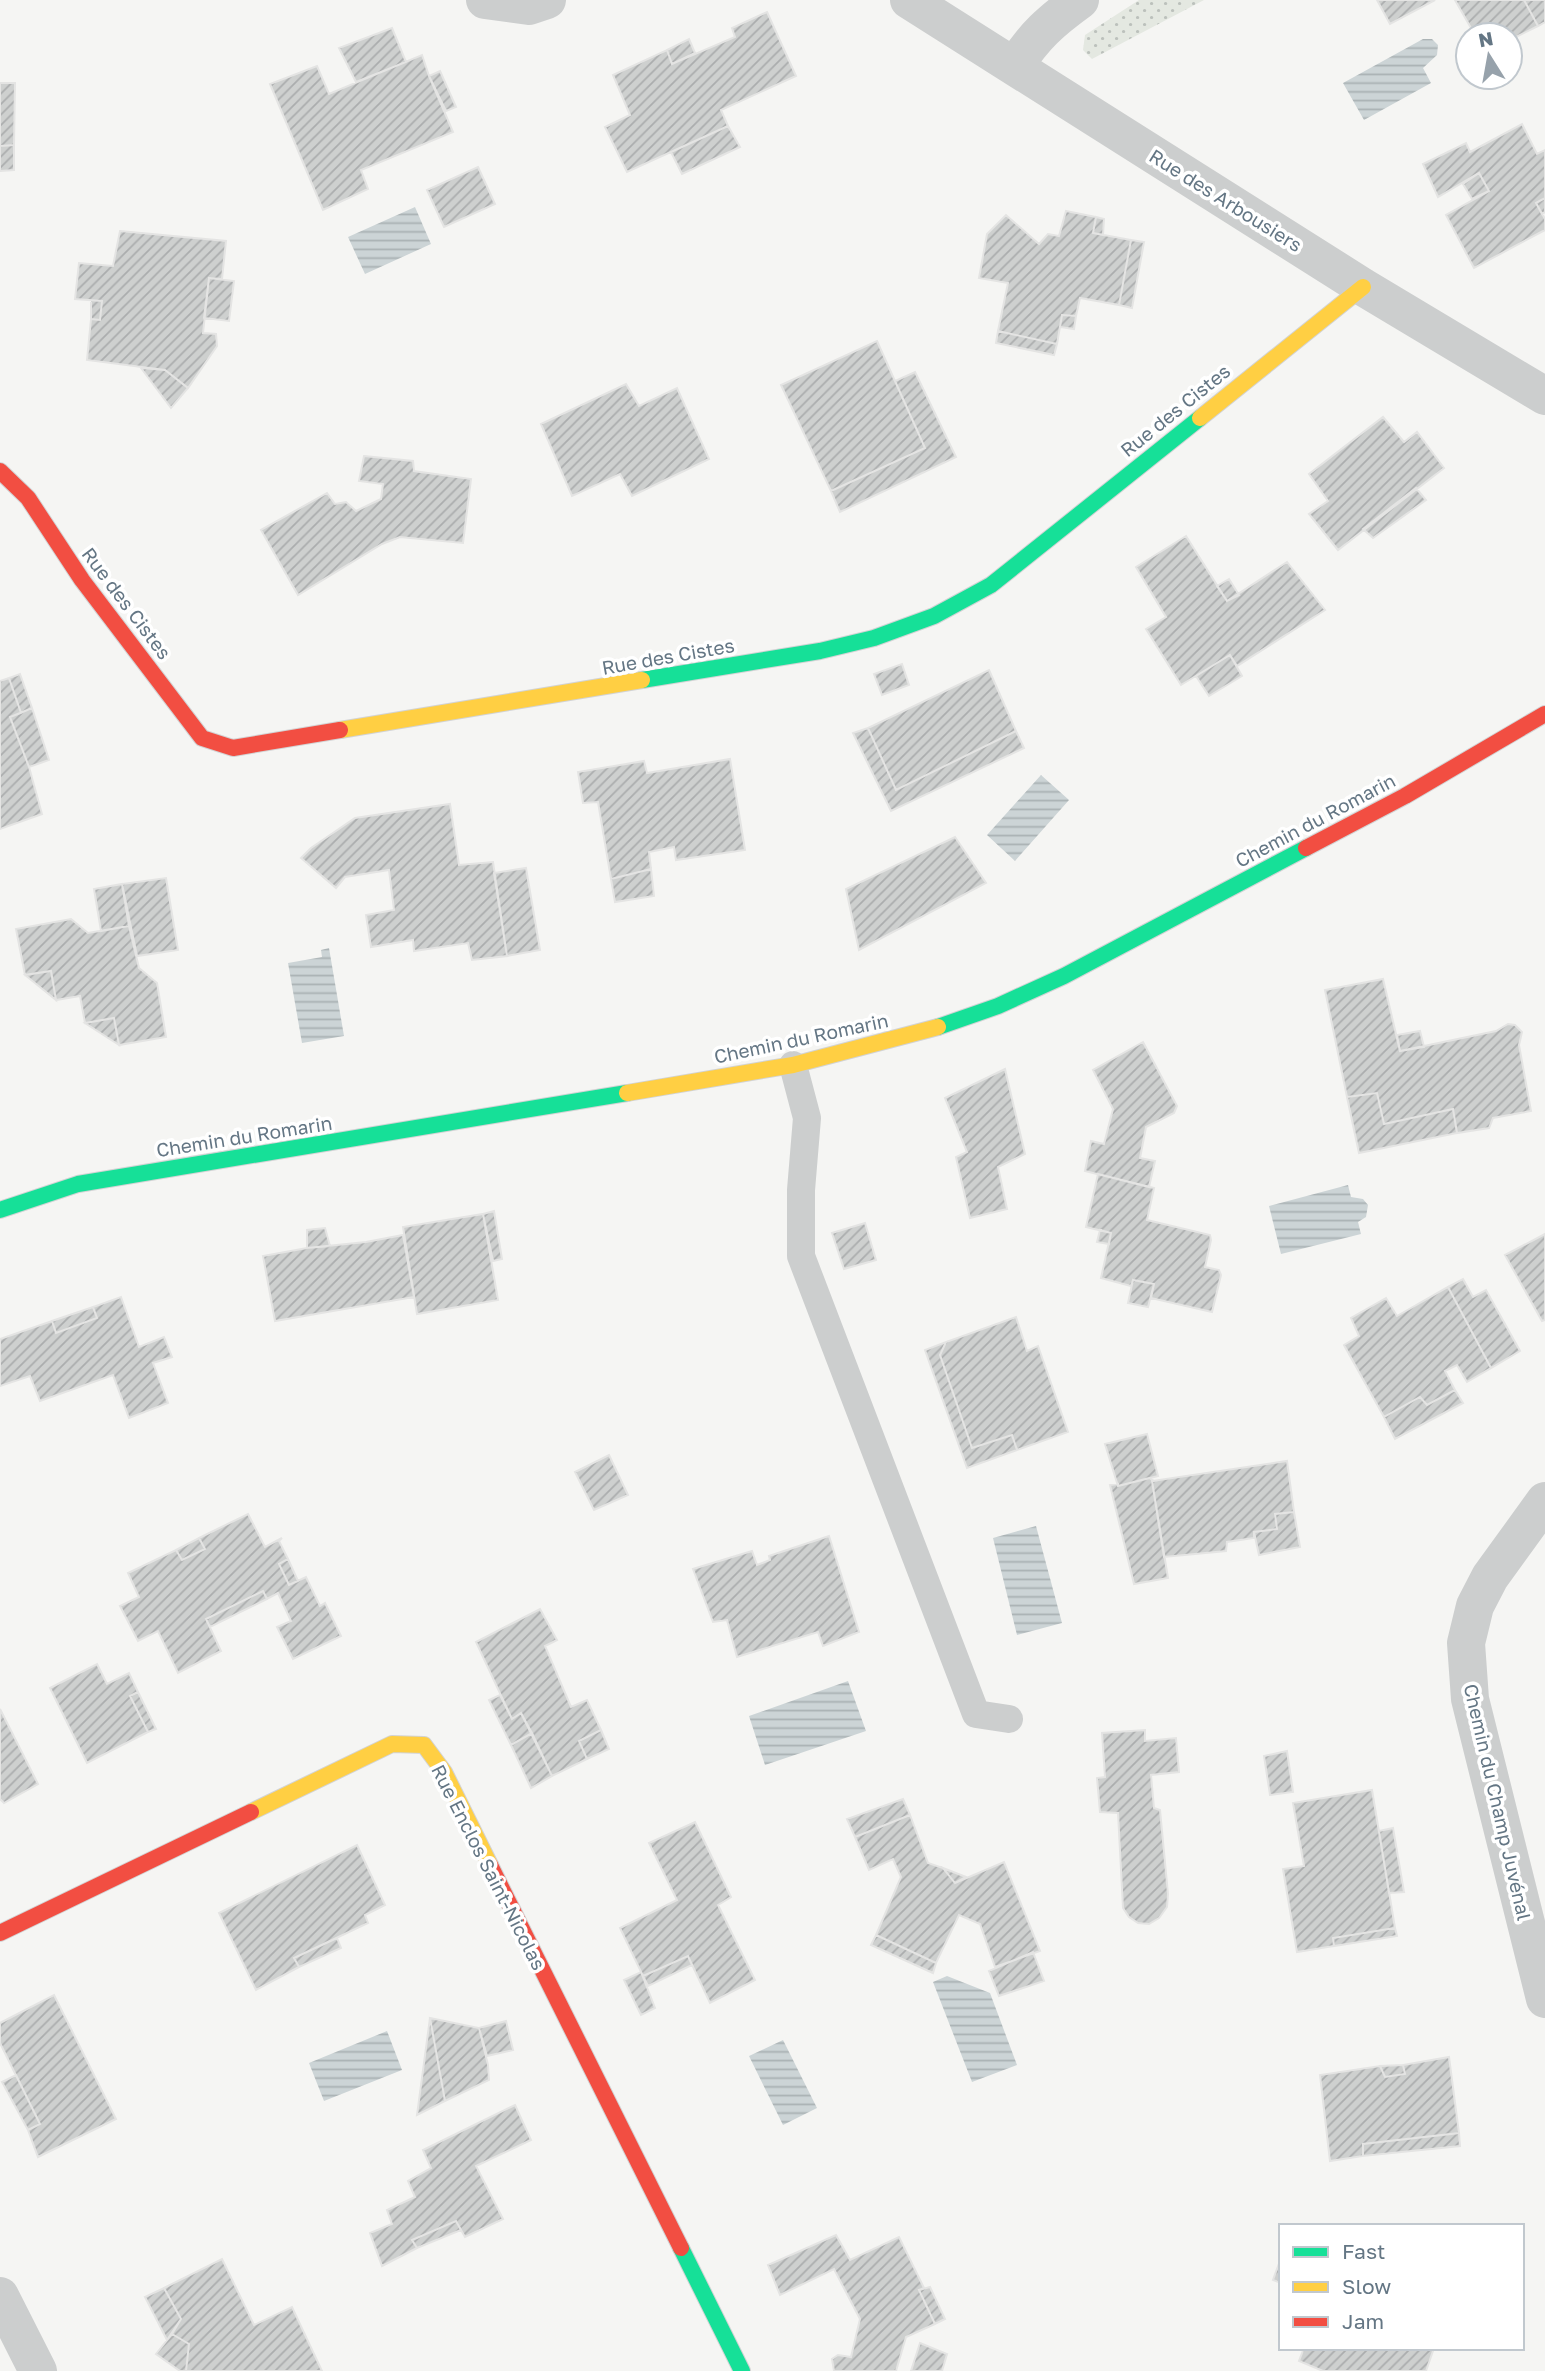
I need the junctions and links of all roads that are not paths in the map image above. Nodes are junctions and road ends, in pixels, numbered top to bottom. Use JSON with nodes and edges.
{"nodes":[{"id":1,"x":485,"y":0,"type":"edge"},
{"id":2,"x":547,"y":0,"type":"edge"},
{"id":3,"x":909,"y":0,"type":"edge"},
{"id":4,"x":1080,"y":0,"type":"edge"},
{"id":5,"x":1014,"y":66,"type":"junction"},
{"id":6,"x":1363,"y":286,"type":"junction"},
{"id":7,"x":1545,"y":396,"type":"edge"},
{"id":8,"x":0,"y":471,"type":"edge"},
{"id":9,"x":1545,"y":714,"type":"edge"},
{"id":10,"x":793,"y":1065,"type":"junction"},
{"id":11,"x":0,"y":1210,"type":"edge"},
{"id":12,"x":1545,"y":1501,"type":"edge"},
{"id":13,"x":1009,"y":1718,"type":"dead end"},
{"id":14,"x":0,"y":1933,"type":"edge"},
{"id":15,"x":1545,"y":1999,"type":"edge"},
{"id":16,"x":0,"y":2296,"type":"edge"},
{"id":17,"x":38,"y":2371,"type":"edge"},
{"id":18,"x":742,"y":2371,"type":"edge"}],
"edges":[{"from":1,"to":2,"type":"street"},
{"from":3,"to":5,"type":"street","name":"Rue des Arbousiers"},
{"from":4,"to":5,"type":"street"},
{"from":5,"to":6,"type":"street","name":"Rue des Arbousiers"},
{"from":6,"to":7,"type":"street","name":"Rue des Arbousiers"},
{"from":6,"to":8,"type":"street","name":"Rue des Cistes"},
{"from":9,"to":10,"type":"street","name":"Chemin du Romarin"},
{"from":10,"to":11,"type":"street","name":"Chemin du Romarin"},
{"from":10,"to":13,"type":"lane"},
{"from":12,"to":15,"type":"street","name":"Chemin du Champ Juvénal"},
{"from":14,"to":18,"type":"street","name":"Rue Enclos Saint-Nicolas"},
{"from":16,"to":17,"type":"street"}]}
